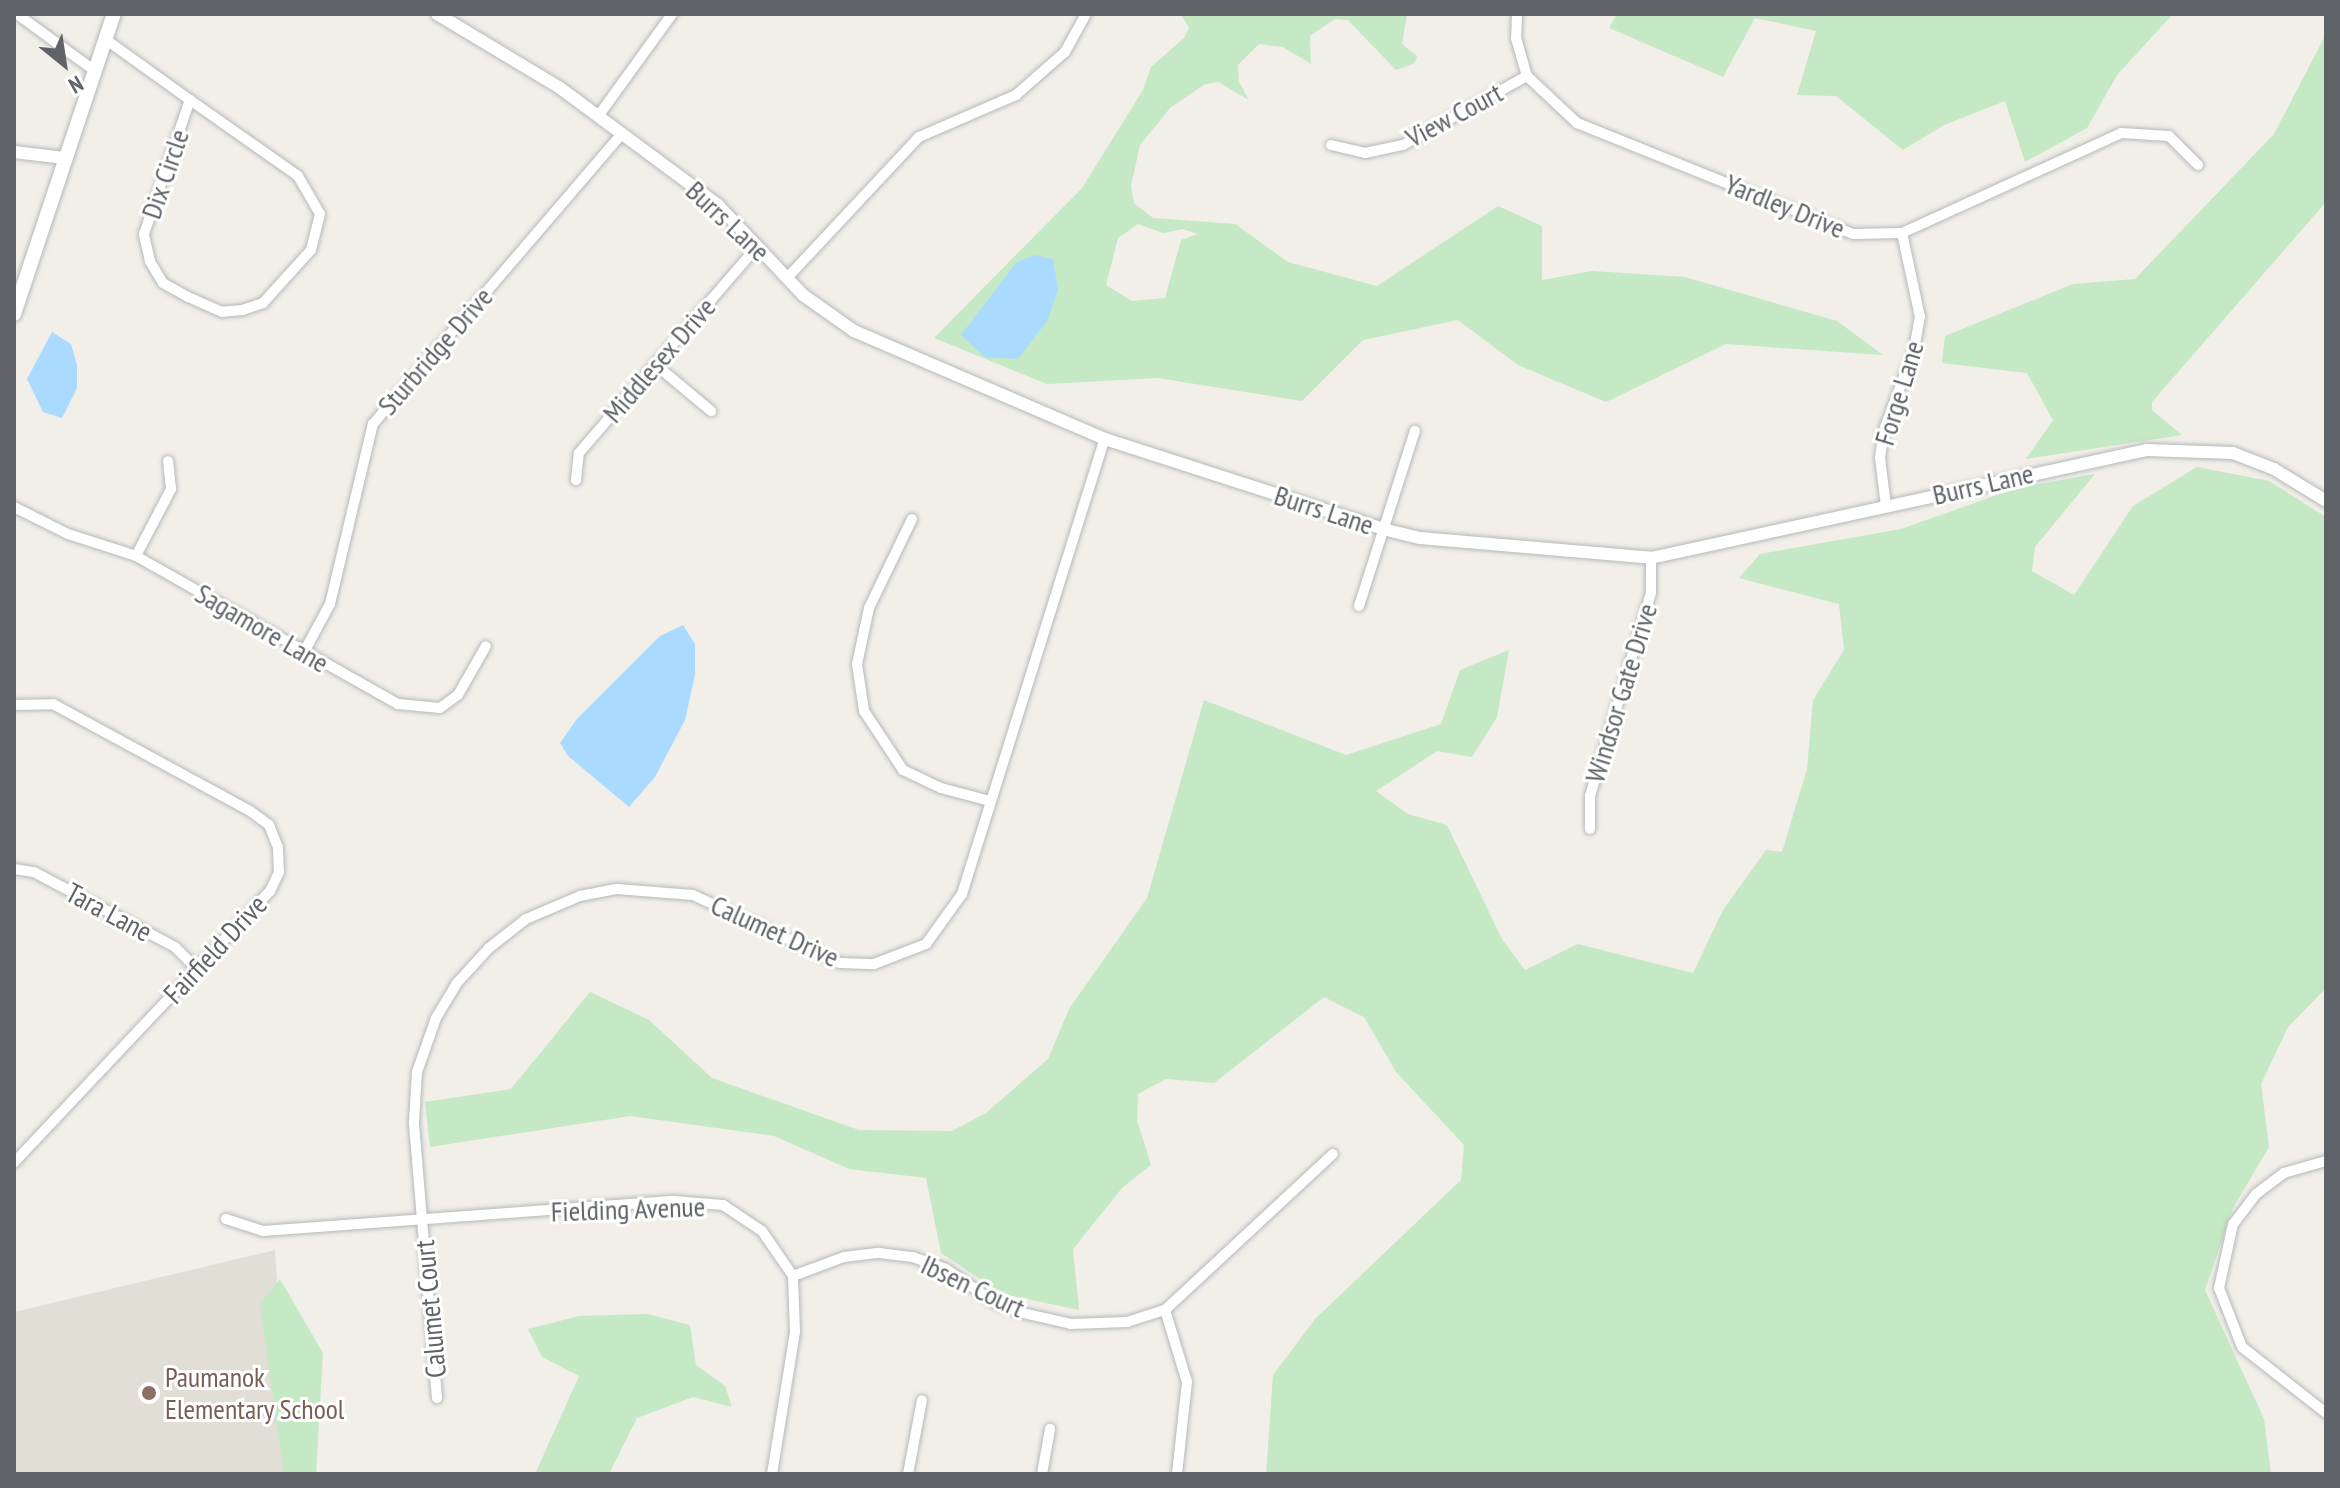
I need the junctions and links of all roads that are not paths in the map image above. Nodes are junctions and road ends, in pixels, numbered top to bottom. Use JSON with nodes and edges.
{"nodes":[{"id":1,"x":17,"y":14,"type":"edge"},
{"id":2,"x":114,"y":14,"type":"edge"},
{"id":3,"x":672,"y":14,"type":"edge"},
{"id":4,"x":1086,"y":14,"type":"edge"},
{"id":5,"x":1517,"y":14,"type":"edge"},
{"id":6,"x":444,"y":16,"type":"edge"},
{"id":7,"x":105,"y":39,"type":"junction"},
{"id":8,"x":95,"y":71,"type":"junction"},
{"id":9,"x":1527,"y":76,"type":"junction"},
{"id":10,"x":190,"y":100,"type":"junction"},
{"id":11,"x":599,"y":115,"type":"junction"},
{"id":12,"x":622,"y":133,"type":"junction"},
{"id":13,"x":1331,"y":145,"type":"dead end"},
{"id":14,"x":14,"y":152,"type":"edge"},
{"id":15,"x":65,"y":158,"type":"junction"},
{"id":16,"x":2198,"y":165,"type":"dead end"},
{"id":17,"x":1902,"y":233,"type":"junction"},
{"id":18,"x":757,"y":247,"type":"junction"},
{"id":19,"x":787,"y":278,"type":"junction"},
{"id":20,"x":14,"y":314,"type":"edge"},
{"id":21,"x":656,"y":365,"type":"junction"},
{"id":22,"x":711,"y":411,"type":"dead end"},
{"id":23,"x":1415,"y":431,"type":"dead end"},
{"id":24,"x":1105,"y":439,"type":"junction"},
{"id":25,"x":168,"y":461,"type":"dead end"},
{"id":26,"x":576,"y":480,"type":"dead end"},
{"id":27,"x":2326,"y":501,"type":"edge"},
{"id":28,"x":1886,"y":506,"type":"junction"},
{"id":29,"x":14,"y":507,"type":"edge"},
{"id":30,"x":912,"y":519,"type":"dead end"},
{"id":31,"x":1383,"y":529,"type":"junction"},
{"id":32,"x":136,"y":556,"type":"junction"},
{"id":33,"x":1651,"y":558,"type":"junction"},
{"id":34,"x":1359,"y":606,"type":"dead end"},
{"id":35,"x":486,"y":646,"type":"dead end"},
{"id":36,"x":304,"y":652,"type":"junction"},
{"id":37,"x":14,"y":705,"type":"edge"},
{"id":38,"x":990,"y":801,"type":"junction"},
{"id":39,"x":1590,"y":829,"type":"dead end"},
{"id":40,"x":14,"y":869,"type":"edge"},
{"id":41,"x":196,"y":968,"type":"junction"},
{"id":42,"x":1333,"y":1154,"type":"dead end"},
{"id":43,"x":2326,"y":1161,"type":"edge"},
{"id":44,"x":14,"y":1163,"type":"edge"},
{"id":45,"x":226,"y":1219,"type":"dead end"},
{"id":46,"x":423,"y":1221,"type":"junction"},
{"id":47,"x":793,"y":1276,"type":"junction"},
{"id":48,"x":1165,"y":1310,"type":"junction"},
{"id":49,"x":437,"y":1398,"type":"dead end"},
{"id":50,"x":922,"y":1400,"type":"dead end"},
{"id":51,"x":2326,"y":1413,"type":"edge"},
{"id":52,"x":1050,"y":1429,"type":"dead end"},
{"id":53,"x":772,"y":1474,"type":"edge"},
{"id":54,"x":908,"y":1474,"type":"edge"},
{"id":55,"x":1042,"y":1474,"type":"edge"},
{"id":56,"x":1177,"y":1474,"type":"edge"}],
"edges":[{"from":1,"to":8,"type":"street"},
{"from":2,"to":7,"type":"main road"},
{"from":3,"to":11,"type":"street"},
{"from":4,"to":19,"type":"street"},
{"from":5,"to":9,"type":"street"},
{"from":6,"to":11,"type":"street","name":"Burrs Lane"},
{"from":7,"to":8,"type":"main road"},
{"from":7,"to":10,"type":"street","name":"Dix Circle"},
{"from":8,"to":15,"type":"main road"},
{"from":9,"to":13,"type":"street","name":"View Court"},
{"from":9,"to":17,"type":"street","name":"Yardley Drive"},
{"from":10,"to":10,"type":"street","name":"Dix Circle"},
{"from":11,"to":12,"type":"street","name":"Burrs Lane"},
{"from":12,"to":18,"type":"street","name":"Burrs Lane"},
{"from":12,"to":36,"type":"street","name":"Sturbridge Drive"},
{"from":14,"to":15,"type":"street"},
{"from":15,"to":20,"type":"main road"},
{"from":16,"to":17,"type":"street","name":"Yardley Drive"},
{"from":17,"to":28,"type":"street","name":"Forge Lane"},
{"from":18,"to":19,"type":"street","name":"Burrs Lane"},
{"from":18,"to":21,"type":"street","name":"Middlesex Drive"},
{"from":19,"to":24,"type":"street","name":"Burrs Lane"},
{"from":21,"to":22,"type":"street"},
{"from":21,"to":26,"type":"street","name":"Middlesex Drive"},
{"from":23,"to":31,"type":"street"},
{"from":24,"to":31,"type":"street","name":"Burrs Lane"},
{"from":24,"to":38,"type":"street","name":"Calumet Drive"},
{"from":25,"to":32,"type":"street"},
{"from":27,"to":28,"type":"street","name":"Burrs Lane"},
{"from":28,"to":33,"type":"street","name":"Burrs Lane"},
{"from":29,"to":32,"type":"street","name":"Sagamore Lane"},
{"from":30,"to":38,"type":"street"},
{"from":31,"to":33,"type":"street","name":"Burrs Lane"},
{"from":31,"to":34,"type":"street"},
{"from":32,"to":36,"type":"street","name":"Sagamore Lane"},
{"from":33,"to":39,"type":"street","name":"Windsor Gate Drive"},
{"from":35,"to":36,"type":"street","name":"Sagamore Lane"},
{"from":37,"to":41,"type":"street","name":"Fairfield Drive"},
{"from":38,"to":46,"type":"street","name":"Calumet Drive"},
{"from":40,"to":41,"type":"street","name":"Tara Lane"},
{"from":41,"to":44,"type":"street","name":"Fairfield Drive"},
{"from":42,"to":48,"type":"street","name":"Ibsen Court"},
{"from":43,"to":51,"type":"street"},
{"from":45,"to":46,"type":"street","name":"Fielding Avenue"},
{"from":46,"to":47,"type":"street","name":"Fielding Avenue"},
{"from":46,"to":49,"type":"street","name":"Calumet Court"},
{"from":47,"to":48,"type":"street","name":"Ibsen Court"},
{"from":47,"to":53,"type":"street"},
{"from":48,"to":56,"type":"street"},
{"from":50,"to":54,"type":"street"},
{"from":52,"to":55,"type":"street"}]}
